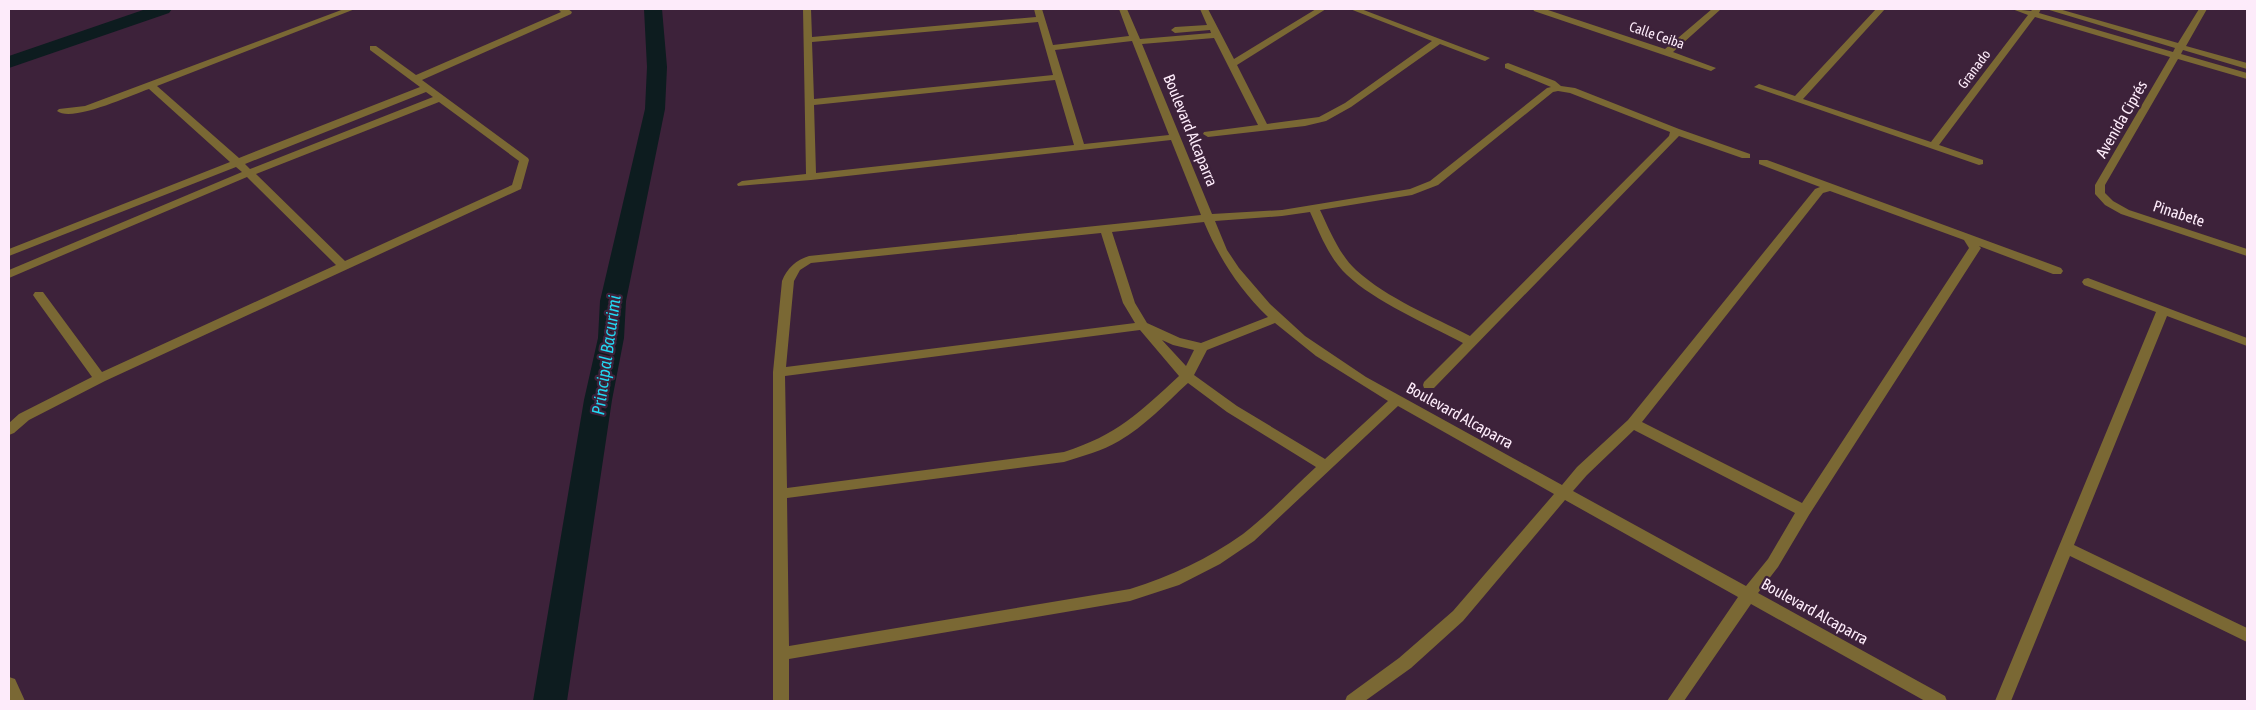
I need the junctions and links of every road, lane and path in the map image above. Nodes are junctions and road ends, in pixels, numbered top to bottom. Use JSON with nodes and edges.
{"nodes":[{"id":1,"x":351,"y":9,"type":"edge"},
{"id":2,"x":562,"y":9,"type":"edge"},
{"id":3,"x":807,"y":9,"type":"edge"},
{"id":4,"x":1123,"y":9,"type":"edge"},
{"id":5,"x":1204,"y":9,"type":"edge"},
{"id":6,"x":1322,"y":9,"type":"edge"},
{"id":7,"x":1354,"y":9,"type":"edge"},
{"id":8,"x":1717,"y":9,"type":"edge"},
{"id":9,"x":1881,"y":9,"type":"edge"},
{"id":10,"x":2016,"y":9,"type":"edge"},
{"id":11,"x":2050,"y":9,"type":"edge"},
{"id":12,"x":2203,"y":9,"type":"edge"},
{"id":13,"x":1545,"y":10,"type":"edge"},
{"id":14,"x":2035,"y":11,"type":"edge"},
{"id":15,"x":1040,"y":14,"type":"edge"},
{"id":16,"x":1215,"y":31,"type":"junction"},
{"id":17,"x":1135,"y":38,"type":"junction"},
{"id":18,"x":809,"y":40,"type":"junction"},
{"id":19,"x":1439,"y":41,"type":"junction"},
{"id":20,"x":373,"y":48,"type":"dead end"},
{"id":21,"x":1050,"y":48,"type":"junction"},
{"id":22,"x":2178,"y":51,"type":"junction"},
{"id":23,"x":1666,"y":53,"type":"junction"},
{"id":24,"x":1485,"y":58,"type":"dead end"},
{"id":25,"x":1232,"y":64,"type":"junction"},
{"id":26,"x":1508,"y":66,"type":"dead end"},
{"id":27,"x":2247,"y":66,"type":"edge"},
{"id":28,"x":1711,"y":68,"type":"dead end"},
{"id":29,"x":1059,"y":76,"type":"junction"},
{"id":30,"x":2247,"y":76,"type":"edge"},
{"id":31,"x":415,"y":79,"type":"junction"},
{"id":32,"x":150,"y":85,"type":"junction"},
{"id":33,"x":1759,"y":87,"type":"dead end"},
{"id":34,"x":426,"y":88,"type":"junction"},
{"id":35,"x":1558,"y":88,"type":"junction"},
{"id":36,"x":440,"y":98,"type":"junction"},
{"id":37,"x":1796,"y":99,"type":"junction"},
{"id":38,"x":811,"y":102,"type":"junction"},
{"id":39,"x":62,"y":111,"type":"dead end"},
{"id":40,"x":1264,"y":128,"type":"junction"},
{"id":41,"x":1675,"y":131,"type":"junction"},
{"id":42,"x":1208,"y":134,"type":"dead end"},
{"id":43,"x":1174,"y":137,"type":"junction"},
{"id":44,"x":1933,"y":146,"type":"junction"},
{"id":45,"x":1080,"y":147,"type":"junction"},
{"id":46,"x":1746,"y":156,"type":"dead end"},
{"id":47,"x":1763,"y":162,"type":"dead end"},
{"id":48,"x":1979,"y":162,"type":"dead end"},
{"id":49,"x":237,"y":163,"type":"junction"},
{"id":50,"x":249,"y":173,"type":"junction"},
{"id":51,"x":811,"y":177,"type":"junction"},
{"id":52,"x":742,"y":184,"type":"dead end"},
{"id":53,"x":1830,"y":187,"type":"junction"},
{"id":54,"x":2104,"y":198,"type":"joint"},
{"id":55,"x":1314,"y":208,"type":"junction"},
{"id":56,"x":1209,"y":218,"type":"junction"},
{"id":57,"x":1105,"y":228,"type":"junction"},
{"id":58,"x":1969,"y":240,"type":"junction"},
{"id":59,"x":9,"y":252,"type":"edge"},
{"id":60,"x":2247,"y":252,"type":"edge"},
{"id":61,"x":342,"y":266,"type":"junction"},
{"id":62,"x":2057,"y":271,"type":"dead end"},
{"id":63,"x":9,"y":274,"type":"edge"},
{"id":64,"x":2088,"y":282,"type":"dead end"},
{"id":65,"x":39,"y":295,"type":"dead end"},
{"id":66,"x":2163,"y":310,"type":"junction"},
{"id":67,"x":1276,"y":318,"type":"junction"},
{"id":68,"x":1143,"y":326,"type":"junction"},
{"id":69,"x":1472,"y":342,"type":"junction"},
{"id":70,"x":2247,"y":342,"type":"edge"},
{"id":71,"x":1202,"y":346,"type":"junction"},
{"id":72,"x":779,"y":372,"type":"junction"},
{"id":73,"x":1187,"y":376,"type":"junction"},
{"id":74,"x":100,"y":378,"type":"junction"},
{"id":75,"x":1428,"y":385,"type":"dead end"},
{"id":76,"x":1397,"y":400,"type":"junction"},
{"id":77,"x":1633,"y":423,"type":"junction"},
{"id":78,"x":9,"y":430,"type":"edge"},
{"id":79,"x":1326,"y":466,"type":"junction"},
{"id":80,"x":1565,"y":492,"type":"junction"},
{"id":81,"x":780,"y":494,"type":"junction"},
{"id":82,"x":1804,"y":511,"type":"junction"},
{"id":83,"x":2066,"y":548,"type":"junction"},
{"id":84,"x":1749,"y":594,"type":"junction"},
{"id":85,"x":2247,"y":635,"type":"edge"},
{"id":86,"x":781,"y":654,"type":"junction"},
{"id":87,"x":9,"y":684,"type":"edge"},
{"id":88,"x":18,"y":701,"type":"edge"},
{"id":89,"x":781,"y":701,"type":"edge"},
{"id":90,"x":1353,"y":701,"type":"edge"},
{"id":91,"x":1674,"y":701,"type":"edge"},
{"id":92,"x":1939,"y":701,"type":"edge"},
{"id":93,"x":2004,"y":701,"type":"edge"}],
"edges":[{"from":1,"to":32,"type":"street"},
{"from":2,"to":31,"type":"street"},
{"from":3,"to":18,"type":"street"},
{"from":4,"to":17,"type":"street","name":"Boulevard Alcaparra"},
{"from":5,"to":16,"type":"street"},
{"from":6,"to":25,"type":"street"},
{"from":7,"to":19,"type":"street"},
{"from":8,"to":23,"type":"street"},
{"from":9,"to":37,"type":"street"},
{"from":10,"to":14,"type":"street"},
{"from":11,"to":22,"type":"street"},
{"from":12,"to":22,"type":"street","name":"Avenida Ciprés"},
{"from":13,"to":23,"type":"street","name":"Calle Ceiba"},
{"from":14,"to":22,"type":"street"},
{"from":14,"to":44,"type":"street","name":"Granado"},
{"from":15,"to":18,"type":"street"},
{"from":15,"to":21,"type":"street"},
{"from":16,"to":17,"type":"street"},
{"from":16,"to":25,"type":"street"},
{"from":17,"to":21,"type":"street"},
{"from":17,"to":43,"type":"street","name":"Boulevard Alcaparra"},
{"from":18,"to":38,"type":"street"},
{"from":19,"to":24,"type":"street"},
{"from":19,"to":40,"type":"street"},
{"from":20,"to":31,"type":"street"},
{"from":21,"to":29,"type":"street"},
{"from":22,"to":27,"type":"street"},
{"from":22,"to":30,"type":"street"},
{"from":22,"to":54,"type":"street","name":"Avenida Ciprés"},
{"from":23,"to":28,"type":"street","name":"Calle Ceiba"},
{"from":25,"to":40,"type":"street"},
{"from":26,"to":35,"type":"street"},
{"from":29,"to":38,"type":"street"},
{"from":29,"to":45,"type":"street"},
{"from":31,"to":34,"type":"street"},
{"from":32,"to":39,"type":"street"},
{"from":32,"to":49,"type":"street"},
{"from":33,"to":37,"type":"street"},
{"from":34,"to":36,"type":"street"},
{"from":34,"to":49,"type":"street"},
{"from":35,"to":41,"type":"street"},
{"from":35,"to":55,"type":"street"},
{"from":36,"to":50,"type":"street"},
{"from":36,"to":61,"type":"street"},
{"from":37,"to":44,"type":"street"},
{"from":38,"to":51,"type":"street"},
{"from":40,"to":42,"type":"street"},
{"from":41,"to":46,"type":"street"},
{"from":41,"to":69,"type":"street"},
{"from":43,"to":45,"type":"street"},
{"from":43,"to":56,"type":"street","name":"Boulevard Alcaparra"},
{"from":44,"to":48,"type":"street"},
{"from":45,"to":51,"type":"street"},
{"from":47,"to":53,"type":"street"},
{"from":49,"to":50,"type":"street"},
{"from":49,"to":59,"type":"street"},
{"from":50,"to":61,"type":"street"},
{"from":50,"to":63,"type":"street"},
{"from":51,"to":52,"type":"street"},
{"from":53,"to":58,"type":"street"},
{"from":53,"to":77,"type":"street"},
{"from":54,"to":60,"type":"street","name":"Pinabete"},
{"from":55,"to":56,"type":"street"},
{"from":55,"to":69,"type":"street"},
{"from":56,"to":57,"type":"street"},
{"from":56,"to":67,"type":"street","name":"Boulevard Alcaparra"},
{"from":57,"to":68,"type":"street"},
{"from":57,"to":72,"type":"street"},
{"from":58,"to":62,"type":"street"},
{"from":58,"to":82,"type":"street"},
{"from":61,"to":74,"type":"street"},
{"from":64,"to":66,"type":"street"},
{"from":65,"to":74,"type":"street"},
{"from":66,"to":70,"type":"street"},
{"from":66,"to":83,"type":"street"},
{"from":67,"to":71,"type":"street"},
{"from":67,"to":76,"type":"street","name":"Boulevard Alcaparra"},
{"from":68,"to":71,"type":"street"},
{"from":68,"to":72,"type":"street"},
{"from":68,"to":73,"type":"street"},
{"from":69,"to":75,"type":"street"},
{"from":71,"to":73,"type":"street"},
{"from":72,"to":81,"type":"street"},
{"from":73,"to":79,"type":"street"},
{"from":73,"to":81,"type":"street"},
{"from":74,"to":78,"type":"street"},
{"from":76,"to":79,"type":"street"},
{"from":76,"to":80,"type":"street","name":"Boulevard Alcaparra"},
{"from":77,"to":80,"type":"street"},
{"from":77,"to":82,"type":"street"},
{"from":79,"to":86,"type":"street"},
{"from":80,"to":84,"type":"street","name":"Boulevard Alcaparra"},
{"from":80,"to":90,"type":"street"},
{"from":81,"to":86,"type":"street"},
{"from":82,"to":84,"type":"street"},
{"from":83,"to":85,"type":"street"},
{"from":83,"to":93,"type":"street"},
{"from":84,"to":91,"type":"street"},
{"from":84,"to":92,"type":"street","name":"Boulevard Alcaparra"},
{"from":86,"to":89,"type":"street"},
{"from":87,"to":88,"type":"street"}]}
